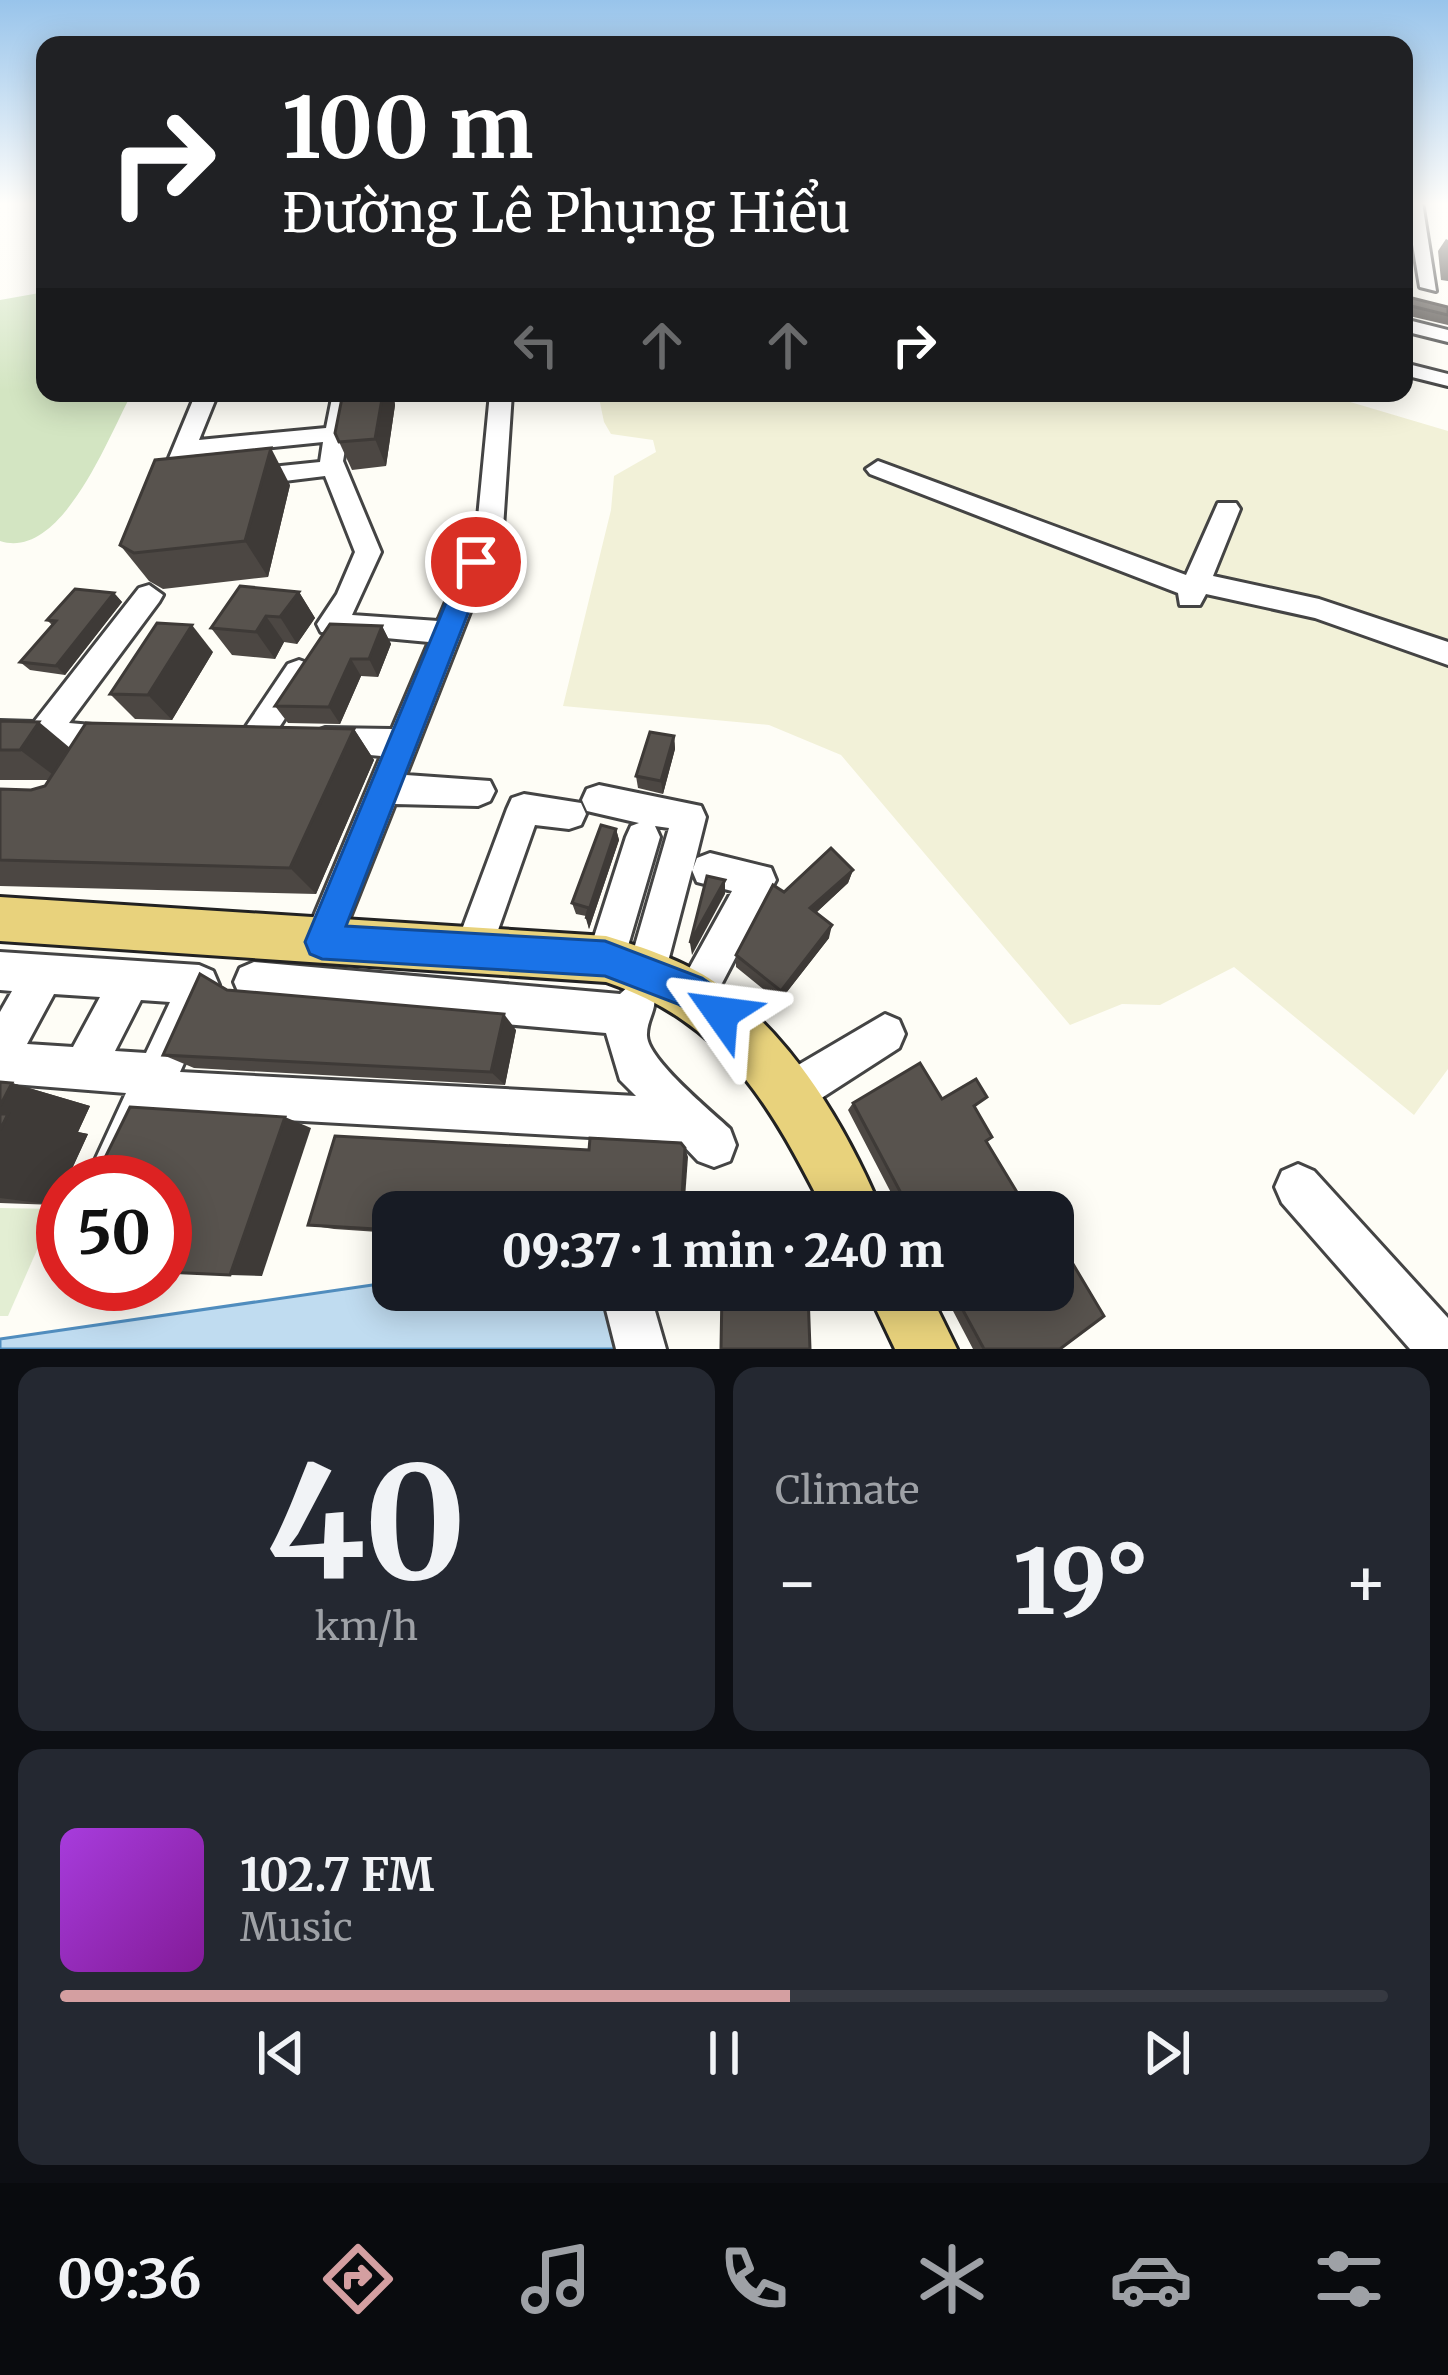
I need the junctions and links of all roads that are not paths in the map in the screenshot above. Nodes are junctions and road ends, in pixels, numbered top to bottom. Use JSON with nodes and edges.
{"nodes":[{"id":1,"x":1413,"y":328,"type":"edge"},
{"id":2,"x":1448,"y":336,"type":"edge"},
{"id":3,"x":1413,"y":371,"type":"edge"},
{"id":4,"x":1448,"y":380,"type":"edge"},
{"id":5,"x":203,"y":402,"type":"edge"},
{"id":6,"x":342,"y":402,"type":"edge"},
{"id":7,"x":500,"y":402,"type":"edge"},
{"id":8,"x":337,"y":434,"type":"junction"},
{"id":9,"x":184,"y":449,"type":"junction"},
{"id":10,"x":333,"y":468,"type":"junction"},
{"id":11,"x":878,"y":469,"type":"dead end"},
{"id":12,"x":1227,"y":509,"type":"dead end"},
{"id":13,"x":1193,"y":591,"type":"junction"},
{"id":14,"x":148,"y":595,"type":"dead end"},
{"id":15,"x":331,"y":624,"type":"junction"},
{"id":16,"x":447,"y":632,"type":"junction"},
{"id":17,"x":1448,"y":653,"type":"edge"},
{"id":18,"x":0,"y":734,"type":"edge"},
{"id":19,"x":42,"y":735,"type":"junction"},
{"id":20,"x":109,"y":736,"type":"junction"},
{"id":21,"x":151,"y":737,"type":"edge"},
{"id":22,"x":213,"y":739,"type":"edge"},
{"id":23,"x":254,"y":740,"type":"junction"},
{"id":24,"x":403,"y":743,"type":"junction"},
{"id":25,"x":90,"y":768,"type":"edge"},
{"id":26,"x":384,"y":789,"type":"junction"},
{"id":27,"x":478,"y":791,"type":"dead end"},
{"id":28,"x":644,"y":837,"type":"dead end"},
{"id":29,"x":710,"y":870,"type":"dead end"},
{"id":30,"x":0,"y":919,"type":"edge"},
{"id":31,"x":322,"y":942,"type":"junction"},
{"id":32,"x":473,"y":951,"type":"junction"},
{"id":33,"x":0,"y":970,"type":"edge"},
{"id":34,"x":44,"y":974,"type":"junction"},
{"id":35,"x":131,"y":980,"type":"junction"},
{"id":36,"x":633,"y":980,"type":"junction"},
{"id":37,"x":254,"y":982,"type":"dead end"},
{"id":38,"x":694,"y":994,"type":"junction"},
{"id":39,"x":885,"y":1034,"type":"dead end"},
{"id":40,"x":0,"y":1052,"type":"edge"},
{"id":41,"x":0,"y":1062,"type":"edge"},
{"id":42,"x":85,"y":1068,"type":"junction"},
{"id":43,"x":153,"y":1083,"type":"junction"},
{"id":44,"x":791,"y":1093,"type":"junction"},
{"id":45,"x":120,"y":1155,"type":"edge"},
{"id":46,"x":1298,"y":1186,"type":"dead end"},
{"id":47,"x":843,"y":1191,"type":"edge"},
{"id":48,"x":631,"y":1311,"type":"edge"},
{"id":49,"x":907,"y":1311,"type":"edge"},
{"id":50,"x":1443,"y":1343,"type":"edge"},
{"id":51,"x":641,"y":1349,"type":"edge"},
{"id":52,"x":927,"y":1349,"type":"edge"}],
"edges":[{"from":1,"to":2,"type":"street"},
{"from":3,"to":4,"type":"street"},
{"from":5,"to":9,"type":"street"},
{"from":6,"to":8,"type":"street"},
{"from":7,"to":16,"type":"street"},
{"from":8,"to":9,"type":"street"},
{"from":8,"to":10,"type":"street"},
{"from":9,"to":10,"type":"street"},
{"from":10,"to":15,"type":"street"},
{"from":11,"to":13,"type":"street"},
{"from":12,"to":13,"type":"street"},
{"from":13,"to":17,"type":"street"},
{"from":14,"to":19,"type":"street"},
{"from":15,"to":16,"type":"street"},
{"from":15,"to":23,"type":"street"},
{"from":16,"to":24,"type":"street"},
{"from":18,"to":19,"type":"street"},
{"from":19,"to":20,"type":"street"},
{"from":20,"to":21,"type":"street"},
{"from":20,"to":25,"type":"street"},
{"from":22,"to":23,"type":"street"},
{"from":23,"to":24,"type":"street"},
{"from":24,"to":26,"type":"street"},
{"from":26,"to":27,"type":"street"},
{"from":26,"to":31,"type":"street"},
{"from":28,"to":36,"type":"street"},
{"from":29,"to":38,"type":"street"},
{"from":30,"to":31,"type":"main road"},
{"from":31,"to":32,"type":"main road"},
{"from":32,"to":36,"type":"main road"},
{"from":32,"to":36,"type":"street"},
{"from":33,"to":34,"type":"street"},
{"from":34,"to":35,"type":"street"},
{"from":34,"to":40,"type":"street"},
{"from":35,"to":42,"type":"street"},
{"from":35,"to":43,"type":"street"},
{"from":36,"to":37,"type":"street"},
{"from":36,"to":38,"type":"main road"},
{"from":36,"to":43,"type":"street"},
{"from":38,"to":44,"type":"main road"},
{"from":39,"to":44,"type":"street"},
{"from":41,"to":42,"type":"street"},
{"from":42,"to":43,"type":"street"},
{"from":43,"to":45,"type":"street"},
{"from":44,"to":47,"type":"main road"},
{"from":46,"to":50,"type":"street"},
{"from":48,"to":51,"type":"street"},
{"from":49,"to":52,"type":"main road"}]}
